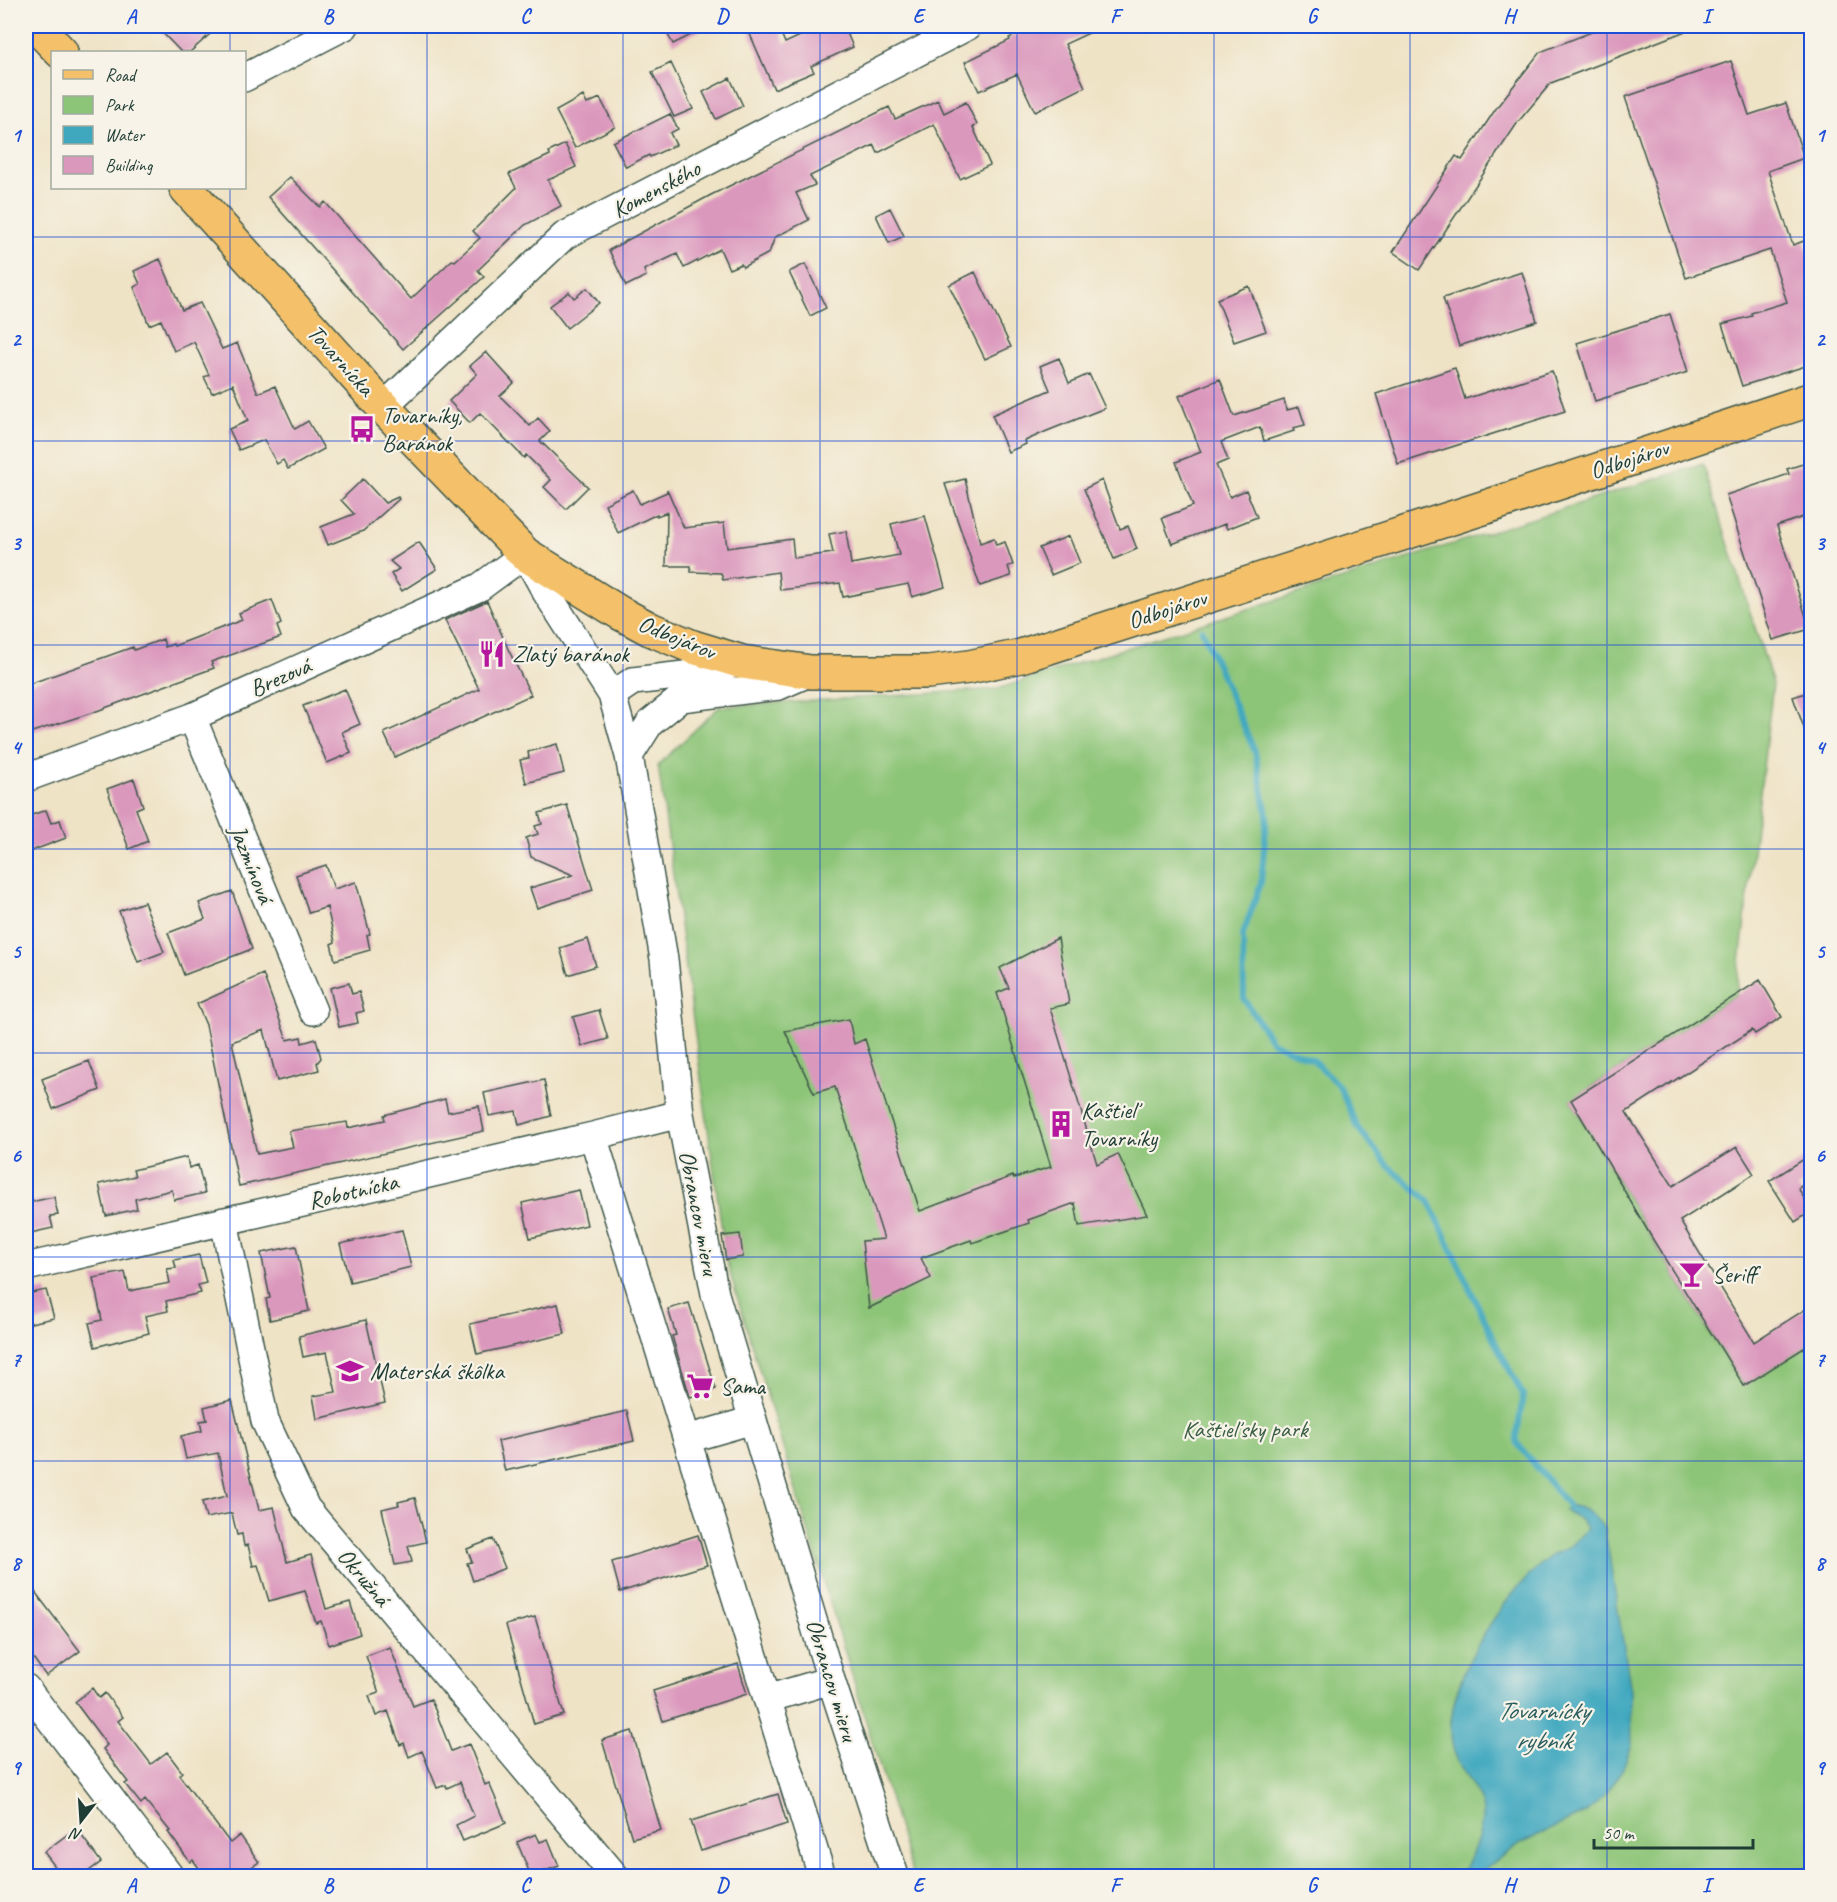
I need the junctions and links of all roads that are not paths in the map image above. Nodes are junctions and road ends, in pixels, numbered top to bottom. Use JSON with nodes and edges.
{"nodes":[{"id":1,"x":36,"y":26,"type":"edge"},
{"id":2,"x":345,"y":26,"type":"edge"},
{"id":3,"x":968,"y":26,"type":"edge"},
{"id":4,"x":60,"y":51,"type":"edge"},
{"id":5,"x":246,"y":77,"type":"edge"},
{"id":6,"x":187,"y":189,"type":"edge"},
{"id":7,"x":1812,"y":399,"type":"edge"},
{"id":8,"x":383,"y":407,"type":"junction"},
{"id":9,"x":525,"y":554,"type":"junction"},
{"id":10,"x":742,"y":663,"type":"junction"},
{"id":11,"x":811,"y":672,"type":"junction"},
{"id":12,"x":612,"y":694,"type":"junction"},
{"id":13,"x":192,"y":717,"type":"junction"},
{"id":14,"x":629,"y":756,"type":"junction"},
{"id":15,"x":26,"y":778,"type":"edge"},
{"id":16,"x":313,"y":1011,"type":"dead end"},
{"id":17,"x":680,"y":1114,"type":"junction"},
{"id":18,"x":593,"y":1136,"type":"junction"},
{"id":19,"x":224,"y":1221,"type":"junction"},
{"id":20,"x":26,"y":1267,"type":"edge"},
{"id":21,"x":753,"y":1420,"type":"junction"},
{"id":22,"x":687,"y":1438,"type":"junction"},
{"id":23,"x":831,"y":1680,"type":"junction"},
{"id":24,"x":26,"y":1688,"type":"edge"},
{"id":25,"x":767,"y":1699,"type":"junction"},
{"id":26,"x":170,"y":1876,"type":"edge"},
{"id":27,"x":615,"y":1876,"type":"edge"},
{"id":28,"x":822,"y":1876,"type":"edge"},
{"id":29,"x":895,"y":1876,"type":"edge"}],
"edges":[{"from":1,"to":4,"type":"main road"},
{"from":2,"to":5,"type":"street"},
{"from":3,"to":8,"type":"street","name":"Komenského"},
{"from":6,"to":8,"type":"main road","name":"Tovarnícka"},
{"from":7,"to":11,"type":"main road","name":"Odbojárov"},
{"from":8,"to":9,"type":"main road","name":"Tovarnícka"},
{"from":9,"to":10,"type":"main road","name":"Odbojárov"},
{"from":9,"to":12,"type":"street","name":"Obrancov mieru"},
{"from":9,"to":13,"type":"street","name":"Brezová"},
{"from":10,"to":11,"type":"main road","name":"Odbojárov"},
{"from":10,"to":12,"type":"street"},
{"from":11,"to":14,"type":"street"},
{"from":12,"to":14,"type":"street","name":"Obrancov mieru"},
{"from":13,"to":15,"type":"street","name":"Brezová"},
{"from":13,"to":16,"type":"street","name":"Jazmínová"},
{"from":14,"to":17,"type":"street","name":"Obrancov mieru"},
{"from":17,"to":18,"type":"street","name":"Robotnícka"},
{"from":17,"to":21,"type":"street","name":"Obrancov mieru"},
{"from":18,"to":19,"type":"street","name":"Robotnícka"},
{"from":18,"to":22,"type":"street"},
{"from":19,"to":20,"type":"street","name":"Robotnícka"},
{"from":19,"to":27,"type":"street","name":"Okružná"},
{"from":21,"to":22,"type":"street"},
{"from":21,"to":23,"type":"street","name":"Obrancov mieru"},
{"from":22,"to":25,"type":"street"},
{"from":23,"to":25,"type":"street"},
{"from":23,"to":29,"type":"street","name":"Obrancov mieru"},
{"from":24,"to":26,"type":"street"},
{"from":25,"to":28,"type":"street"}]}
